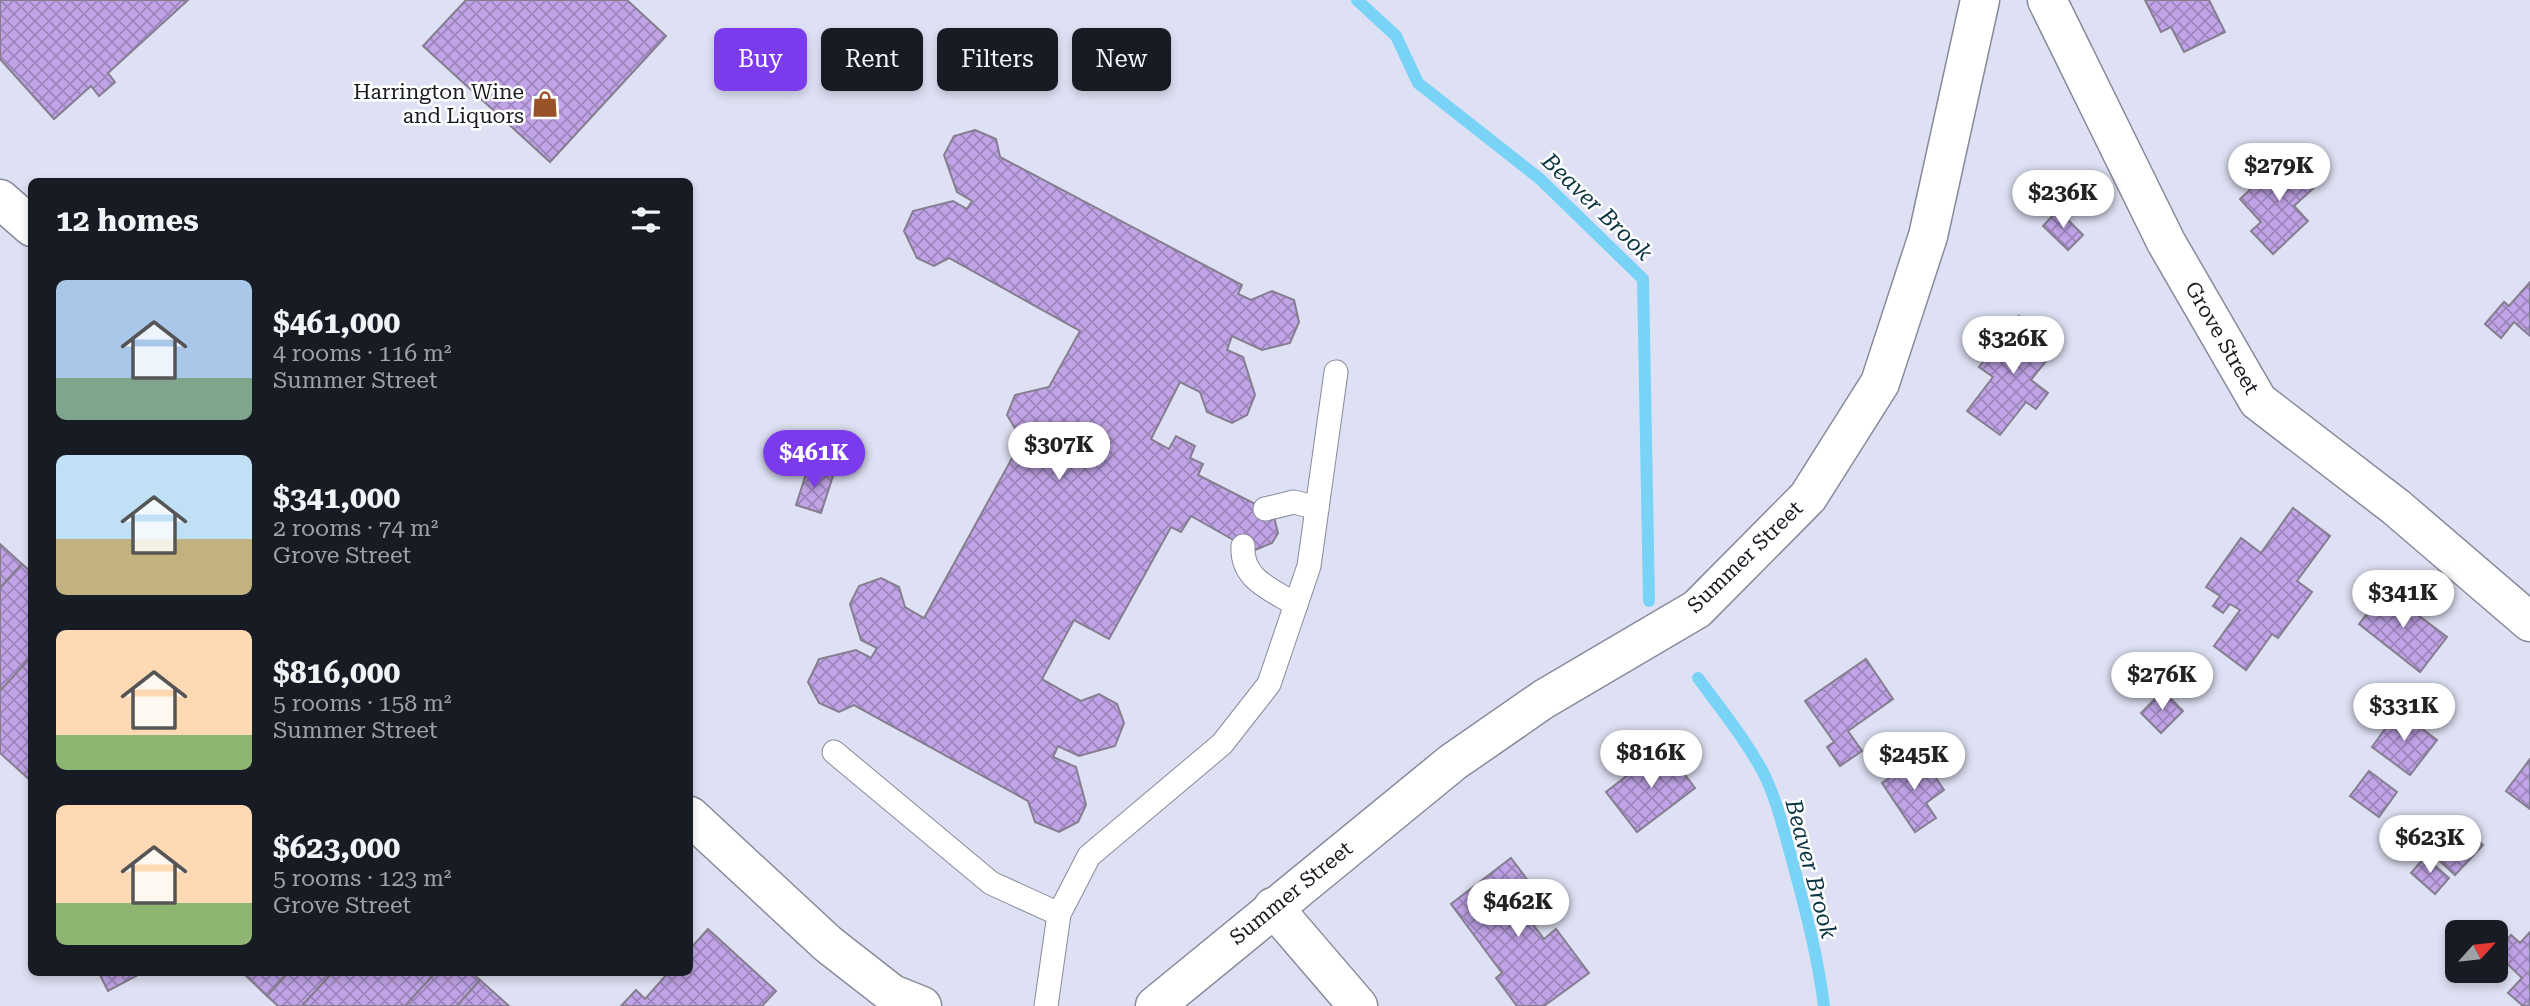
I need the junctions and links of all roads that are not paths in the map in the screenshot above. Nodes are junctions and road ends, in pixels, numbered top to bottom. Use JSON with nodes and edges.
{"nodes":[{"id":1,"x":1980,"y":0,"type":"edge"},
{"id":2,"x":2047,"y":0,"type":"edge"},
{"id":3,"x":0,"y":199,"type":"edge"},
{"id":4,"x":28,"y":224,"type":"edge"},
{"id":5,"x":1336,"y":372,"type":"dead end"},
{"id":6,"x":1317,"y":508,"type":"junction"},
{"id":7,"x":1265,"y":509,"type":"dead end"},
{"id":8,"x":1244,"y":546,"type":"dead end"},
{"id":9,"x":1296,"y":605,"type":"junction"},
{"id":10,"x":2530,"y":622,"type":"edge"},
{"id":11,"x":834,"y":752,"type":"dead end"},
{"id":12,"x":693,"y":819,"type":"edge"},
{"id":13,"x":1273,"y":907,"type":"junction"},
{"id":14,"x":1059,"y":914,"type":"junction"},
{"id":15,"x":922,"y":1006,"type":"edge"},
{"id":16,"x":1046,"y":1006,"type":"edge"},
{"id":17,"x":1155,"y":1006,"type":"edge"},
{"id":18,"x":1358,"y":1006,"type":"edge"}],
"edges":[{"from":1,"to":13,"type":"street","name":"Summer Street"},
{"from":2,"to":10,"type":"street","name":"Grove Street"},
{"from":3,"to":4,"type":"street"},
{"from":5,"to":6,"type":"lane"},
{"from":6,"to":7,"type":"lane"},
{"from":6,"to":9,"type":"lane"},
{"from":8,"to":9,"type":"lane"},
{"from":9,"to":14,"type":"lane"},
{"from":11,"to":14,"type":"lane"},
{"from":12,"to":15,"type":"street"},
{"from":13,"to":17,"type":"street","name":"Summer Street"},
{"from":13,"to":18,"type":"street"},
{"from":14,"to":16,"type":"lane"}]}
